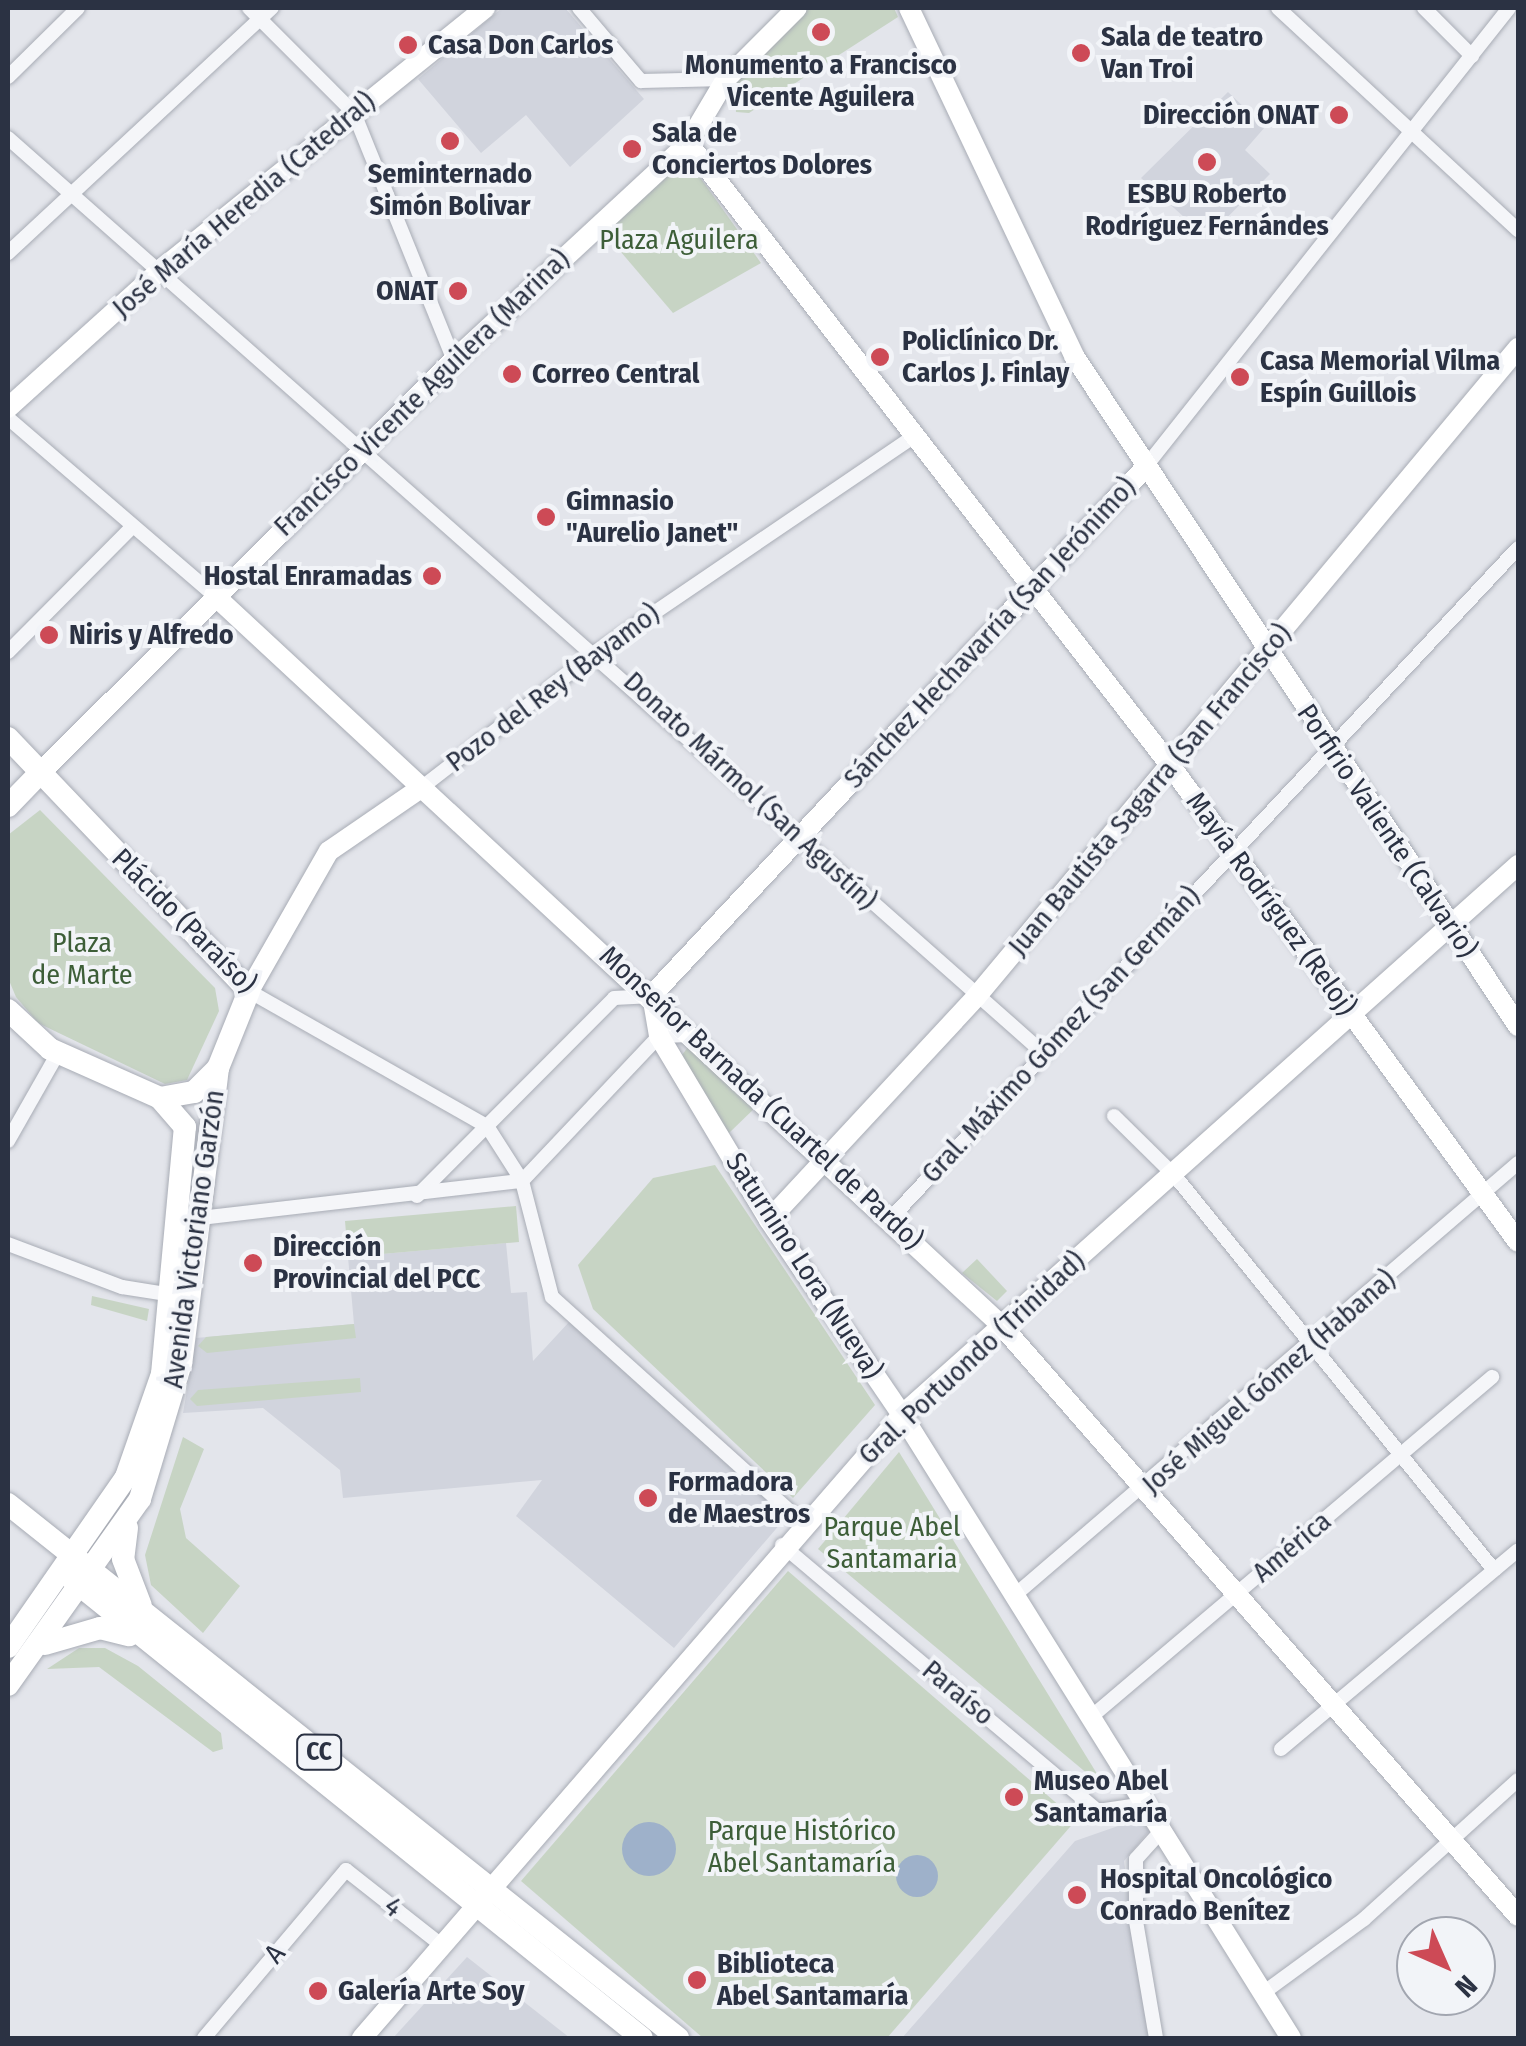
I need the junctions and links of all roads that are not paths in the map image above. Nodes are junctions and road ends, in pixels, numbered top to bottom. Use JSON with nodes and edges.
{"nodes":[{"id":1,"x":78,"y":8,"type":"edge"},
{"id":2,"x":272,"y":8,"type":"edge"},
{"id":3,"x":485,"y":8,"type":"edge"},
{"id":4,"x":579,"y":8,"type":"edge"},
{"id":5,"x":797,"y":8,"type":"edge"},
{"id":6,"x":909,"y":8,"type":"edge"},
{"id":7,"x":1278,"y":8,"type":"edge"},
{"id":8,"x":1424,"y":8,"type":"edge"},
{"id":9,"x":1508,"y":8,"type":"edge"},
{"id":10,"x":254,"y":13,"type":"edge"},
{"id":11,"x":1472,"y":56,"type":"junction"},
{"id":12,"x":8,"y":77,"type":"edge"},
{"id":13,"x":726,"y":79,"type":"junction"},
{"id":14,"x":354,"y":113,"type":"junction"},
{"id":15,"x":1412,"y":130,"type":"junction"},
{"id":16,"x":8,"y":138,"type":"edge"},
{"id":17,"x":688,"y":143,"type":"junction"},
{"id":18,"x":70,"y":194,"type":"junction"},
{"id":19,"x":1518,"y":230,"type":"edge"},
{"id":20,"x":8,"y":253,"type":"edge"},
{"id":21,"x":163,"y":268,"type":"junction"},
{"id":22,"x":1518,"y":348,"type":"edge"},
{"id":23,"x":454,"y":360,"type":"junction"},
{"id":24,"x":8,"y":408,"type":"edge"},
{"id":25,"x":8,"y":418,"type":"edge"},
{"id":26,"x":913,"y":437,"type":"junction"},
{"id":27,"x":366,"y":446,"type":"junction"},
{"id":28,"x":1143,"y":470,"type":"junction"},
{"id":29,"x":134,"y":526,"type":"junction"},
{"id":30,"x":1518,"y":551,"type":"edge"},
{"id":31,"x":1032,"y":591,"type":"junction"},
{"id":32,"x":214,"y":595,"type":"junction"},
{"id":33,"x":598,"y":650,"type":"junction"},
{"id":34,"x":8,"y":652,"type":"edge"},
{"id":35,"x":1266,"y":653,"type":"junction"},
{"id":36,"x":8,"y":738,"type":"edge"},
{"id":37,"x":1332,"y":748,"type":"junction"},
{"id":38,"x":1170,"y":766,"type":"junction"},
{"id":39,"x":39,"y":774,"type":"junction"},
{"id":40,"x":420,"y":788,"type":"junction"},
{"id":41,"x":8,"y":806,"type":"edge"},
{"id":42,"x":798,"y":836,"type":"junction"},
{"id":43,"x":1234,"y":850,"type":"junction"},
{"id":44,"x":1518,"y":864,"type":"edge"},
{"id":45,"x":1449,"y":924,"type":"junction"},
{"id":46,"x":249,"y":992,"type":"junction"},
{"id":47,"x":652,"y":995,"type":"junction"},
{"id":48,"x":976,"y":997,"type":"junction"},
{"id":49,"x":8,"y":1010,"type":"edge"},
{"id":50,"x":1351,"y":1014,"type":"junction"},
{"id":51,"x":1518,"y":1026,"type":"edge"},
{"id":52,"x":8,"y":1033,"type":"edge"},
{"id":53,"x":696,"y":1035,"type":"junction"},
{"id":54,"x":659,"y":1036,"type":"junction"},
{"id":55,"x":50,"y":1048,"type":"junction"},
{"id":56,"x":1040,"y":1050,"type":"junction"},
{"id":57,"x":218,"y":1068,"type":"junction"},
{"id":58,"x":160,"y":1098,"type":"junction"},
{"id":59,"x":1114,"y":1116,"type":"dead end"},
{"id":60,"x":486,"y":1126,"type":"junction"},
{"id":61,"x":8,"y":1141,"type":"edge"},
{"id":62,"x":830,"y":1159,"type":"junction"},
{"id":63,"x":1518,"y":1163,"type":"edge"},
{"id":64,"x":1175,"y":1176,"type":"junction"},
{"id":65,"x":522,"y":1181,"type":"junction"},
{"id":66,"x":1484,"y":1194,"type":"junction"},
{"id":67,"x":417,"y":1197,"type":"junction"},
{"id":68,"x":892,"y":1217,"type":"junction"},
{"id":69,"x":192,"y":1219,"type":"junction"},
{"id":70,"x":768,"y":1220,"type":"junction"},
{"id":71,"x":1518,"y":1242,"type":"edge"},
{"id":72,"x":8,"y":1244,"type":"edge"},
{"id":73,"x":182,"y":1295,"type":"junction"},
{"id":74,"x":1001,"y":1325,"type":"junction"},
{"id":75,"x":1312,"y":1345,"type":"junction"},
{"id":76,"x":1492,"y":1376,"type":"dead end"},
{"id":77,"x":902,"y":1414,"type":"junction"},
{"id":78,"x":1400,"y":1456,"type":"junction"},
{"id":79,"x":1149,"y":1489,"type":"junction"},
{"id":80,"x":8,"y":1504,"type":"edge"},
{"id":81,"x":803,"y":1523,"type":"junction"},
{"id":82,"x":128,"y":1524,"type":"junction"},
{"id":83,"x":781,"y":1545,"type":"junction"},
{"id":84,"x":1518,"y":1550,"type":"edge"},
{"id":85,"x":72,"y":1556,"type":"junction"},
{"id":86,"x":1494,"y":1570,"type":"junction"},
{"id":87,"x":86,"y":1582,"type":"junction"},
{"id":88,"x":1236,"y":1595,"type":"junction"},
{"id":89,"x":1015,"y":1596,"type":"junction"},
{"id":90,"x":149,"y":1617,"type":"junction"},
{"id":91,"x":9,"y":1642,"type":"edge"},
{"id":92,"x":146,"y":1643,"type":"junction"},
{"id":93,"x":37,"y":1648,"type":"junction"},
{"id":94,"x":8,"y":1685,"type":"edge"},
{"id":95,"x":1338,"y":1704,"type":"junction"},
{"id":96,"x":1091,"y":1717,"type":"junction"},
{"id":97,"x":1281,"y":1748,"type":"dead end"},
{"id":98,"x":1518,"y":1780,"type":"edge"},
{"id":99,"x":1145,"y":1804,"type":"junction"},
{"id":100,"x":1162,"y":1830,"type":"junction"},
{"id":101,"x":1453,"y":1839,"type":"junction"},
{"id":102,"x":346,"y":1870,"type":"joint"},
{"id":103,"x":481,"y":1896,"type":"junction"},
{"id":104,"x":1518,"y":1916,"type":"edge"},
{"id":105,"x":440,"y":1944,"type":"junction"},
{"id":106,"x":1263,"y":1993,"type":"junction"},
{"id":107,"x":204,"y":2038,"type":"edge"},
{"id":108,"x":362,"y":2038,"type":"edge"},
{"id":109,"x":642,"y":2038,"type":"edge"},
{"id":110,"x":678,"y":2038,"type":"edge"},
{"id":111,"x":1156,"y":2038,"type":"edge"},
{"id":112,"x":1291,"y":2038,"type":"edge"}],
"edges":[{"from":1,"to":12,"type":"street"},
{"from":2,"to":10,"type":"street"},
{"from":3,"to":14,"type":"street","name":"José María Heredia (Catedral)"},
{"from":4,"to":13,"type":"street"},
{"from":5,"to":13,"type":"street","name":"Francisco Vicente Aguilera (Marina)"},
{"from":6,"to":28,"type":"street","name":"Porfirio Valiente (Calvario)"},
{"from":7,"to":15,"type":"street"},
{"from":8,"to":11,"type":"street"},
{"from":9,"to":11,"type":"street","name":"Sánchez Hechavarría (San Jerónimo)"},
{"from":10,"to":14,"type":"street"},
{"from":10,"to":18,"type":"street"},
{"from":11,"to":15,"type":"street","name":"Sánchez Hechavarría (San Jerónimo)"},
{"from":13,"to":17,"type":"street","name":"Francisco Vicente Aguilera (Marina)"},
{"from":14,"to":21,"type":"street","name":"José María Heredia (Catedral)"},
{"from":14,"to":23,"type":"street"},
{"from":15,"to":19,"type":"street"},
{"from":15,"to":28,"type":"street","name":"Sánchez Hechavarría (San Jerónimo)"},
{"from":16,"to":18,"type":"street","name":"Donato Mármol (San Agustín)"},
{"from":17,"to":23,"type":"street","name":"Francisco Vicente Aguilera (Marina)"},
{"from":17,"to":26,"type":"street","name":"Mayía Rodríguez (Reloj)"},
{"from":18,"to":20,"type":"street"},
{"from":18,"to":21,"type":"street","name":"Donato Mármol (San Agustín)"},
{"from":21,"to":24,"type":"street","name":"José María Heredia (Catedral)"},
{"from":21,"to":27,"type":"street","name":"Donato Mármol (San Agustín)"},
{"from":22,"to":35,"type":"street","name":"Juan Bautista Sagarra (San Francisco)"},
{"from":23,"to":27,"type":"street","name":"Francisco Vicente Aguilera (Marina)"},
{"from":25,"to":29,"type":"street","name":"Monseñor Barnada (Cuartel de Pardo)"},
{"from":26,"to":31,"type":"street","name":"Mayía Rodríguez (Reloj)"},
{"from":26,"to":33,"type":"street","name":"Pozo del Rey (Bayamo)"},
{"from":27,"to":32,"type":"street","name":"Francisco Vicente Aguilera (Marina)"},
{"from":27,"to":33,"type":"street","name":"Donato Mármol (San Agustín)"},
{"from":28,"to":31,"type":"street","name":"Sánchez Hechavarría (San Jerónimo)"},
{"from":28,"to":35,"type":"street","name":"Porfirio Valiente (Calvario)"},
{"from":29,"to":32,"type":"street","name":"Monseñor Barnada (Cuartel de Pardo)"},
{"from":29,"to":34,"type":"street"},
{"from":30,"to":37,"type":"street","name":"Gral. Máximo Gómez (San Germán)"},
{"from":31,"to":38,"type":"street","name":"Mayía Rodríguez (Reloj)"},
{"from":31,"to":42,"type":"street","name":"Sánchez Hechavarría (San Jerónimo)"},
{"from":32,"to":39,"type":"street","name":"Francisco Vicente Aguilera (Marina)"},
{"from":32,"to":40,"type":"street","name":"Monseñor Barnada (Cuartel de Pardo)"},
{"from":33,"to":40,"type":"street","name":"Pozo del Rey (Bayamo)"},
{"from":33,"to":42,"type":"street","name":"Donato Mármol (San Agustín)"},
{"from":35,"to":37,"type":"street","name":"Porfirio Valiente (Calvario)"},
{"from":35,"to":38,"type":"street","name":"Juan Bautista Sagarra (San Francisco)"},
{"from":36,"to":39,"type":"main road","name":"Plácido (Paraíso)"},
{"from":37,"to":43,"type":"street","name":"Gral. Máximo Gómez (San Germán)"},
{"from":37,"to":45,"type":"street","name":"Porfirio Valiente (Calvario)"},
{"from":38,"to":43,"type":"street","name":"Mayía Rodríguez (Reloj)"},
{"from":38,"to":48,"type":"street","name":"Juan Bautista Sagarra (San Francisco)"},
{"from":39,"to":41,"type":"main road"},
{"from":39,"to":46,"type":"main road","name":"Plácido (Paraíso)"},
{"from":40,"to":46,"type":"street","name":"Pozo del Rey (Bayamo)"},
{"from":40,"to":47,"type":"street","name":"Monseñor Barnada (Cuartel de Pardo)"},
{"from":42,"to":47,"type":"street","name":"Sánchez Hechavarría (San Jerónimo)"},
{"from":42,"to":48,"type":"street","name":"Donato Mármol (San Agustín)"},
{"from":43,"to":50,"type":"street","name":"Mayía Rodríguez (Reloj)"},
{"from":43,"to":56,"type":"street","name":"Gral. Máximo Gómez (San Germán)"},
{"from":44,"to":45,"type":"street","name":"Gral. Portuondo (Trinidad)"},
{"from":45,"to":50,"type":"street","name":"Gral. Portuondo (Trinidad)"},
{"from":45,"to":51,"type":"street","name":"Porfirio Valiente (Calvario)"},
{"from":46,"to":57,"type":"main road","name":"Avenida Victoriano Garzón"},
{"from":46,"to":60,"type":"street","name":"Plácido (Paraíso)"},
{"from":47,"to":53,"type":"street","name":"Monseñor Barnada (Cuartel de Pardo)"},
{"from":47,"to":54,"type":"street","name":"Saturnino Lora (Nueva)"},
{"from":47,"to":60,"type":"street"},
{"from":48,"to":56,"type":"street","name":"Donato Mármol (San Agustín)"},
{"from":48,"to":62,"type":"street","name":"Juan Bautista Sagarra (San Francisco)"},
{"from":49,"to":55,"type":"main road"},
{"from":50,"to":64,"type":"street","name":"Gral. Portuondo (Trinidad)"},
{"from":50,"to":66,"type":"street","name":"Mayía Rodríguez (Reloj)"},
{"from":52,"to":55,"type":"main road"},
{"from":53,"to":54,"type":"street"},
{"from":53,"to":62,"type":"street","name":"Monseñor Barnada (Cuartel de Pardo)"},
{"from":54,"to":65,"type":"street"},
{"from":54,"to":70,"type":"street","name":"Saturnino Lora (Nueva)"},
{"from":55,"to":58,"type":"main road"},
{"from":55,"to":61,"type":"street"},
{"from":56,"to":68,"type":"street","name":"Gral. Máximo Gómez (San Germán)"},
{"from":57,"to":58,"type":"main road"},
{"from":57,"to":69,"type":"main road","name":"Avenida Victoriano Garzón"},
{"from":58,"to":69,"type":"main road","name":"Avenida Victoriano Garzón"},
{"from":59,"to":64,"type":"street"},
{"from":60,"to":65,"type":"street","name":"Plácido (Paraíso)"},
{"from":60,"to":67,"type":"street"},
{"from":62,"to":68,"type":"street","name":"Monseñor Barnada (Cuartel de Pardo)"},
{"from":62,"to":70,"type":"street","name":"Juan Bautista Sagarra (San Francisco)"},
{"from":63,"to":66,"type":"street","name":"José Miguel Gómez (Habana)"},
{"from":64,"to":74,"type":"street","name":"Gral. Portuondo (Trinidad)"},
{"from":64,"to":75,"type":"street"},
{"from":65,"to":67,"type":"street"},
{"from":65,"to":81,"type":"street"},
{"from":66,"to":71,"type":"street","name":"Mayía Rodríguez (Reloj)"},
{"from":66,"to":75,"type":"street","name":"José Miguel Gómez (Habana)"},
{"from":67,"to":69,"type":"street"},
{"from":68,"to":74,"type":"street","name":"Monseñor Barnada (Cuartel de Pardo)"},
{"from":69,"to":73,"type":"main road","name":"Avenida Victoriano Garzón"},
{"from":70,"to":77,"type":"street","name":"Saturnino Lora (Nueva)"},
{"from":72,"to":73,"type":"street"},
{"from":73,"to":82,"type":"main road","name":"Avenida Victoriano Garzón"},
{"from":73,"to":85,"type":"main road","name":"Avenida Victoriano Garzón"},
{"from":74,"to":77,"type":"street","name":"Gral. Portuondo (Trinidad)"},
{"from":74,"to":79,"type":"street","name":"Monseñor Barnada (Cuartel de Pardo)"},
{"from":75,"to":78,"type":"street"},
{"from":75,"to":79,"type":"street","name":"José Miguel Gómez (Habana)"},
{"from":76,"to":78,"type":"street","name":"América"},
{"from":77,"to":81,"type":"street","name":"Gral. Portuondo (Trinidad)"},
{"from":77,"to":89,"type":"street","name":"Saturnino Lora (Nueva)"},
{"from":78,"to":86,"type":"street"},
{"from":78,"to":88,"type":"street","name":"América"},
{"from":79,"to":88,"type":"street","name":"Monseñor Barnada (Cuartel de Pardo)"},
{"from":79,"to":89,"type":"street","name":"José Miguel Gómez (Habana)"},
{"from":80,"to":85,"type":"main road"},
{"from":81,"to":83,"type":"street","name":"Gral. Portuondo (Trinidad)"},
{"from":82,"to":87,"type":"main road","name":"Avenida Victoriano Garzón"},
{"from":82,"to":90,"type":"main road","number":"CC"},
{"from":83,"to":99,"type":"street","name":"Paraíso"},
{"from":83,"to":103,"type":"street","name":"Gral. Portuondo (Trinidad)"},
{"from":84,"to":86,"type":"street"},
{"from":85,"to":87,"type":"main road"},
{"from":85,"to":91,"type":"main road","name":"Avenida Victoriano Garzón"},
{"from":86,"to":95,"type":"street"},
{"from":87,"to":90,"type":"main road"},
{"from":87,"to":92,"type":"main road"},
{"from":87,"to":93,"type":"main road","name":"Avenida Victoriano Garzón"},
{"from":88,"to":95,"type":"street","name":"Monseñor Barnada (Cuartel de Pardo)"},
{"from":88,"to":96,"type":"street","name":"América"},
{"from":89,"to":96,"type":"street","name":"Saturnino Lora (Nueva)"},
{"from":90,"to":103,"type":"main road","number":"CC"},
{"from":92,"to":93,"type":"main road"},
{"from":92,"to":103,"type":"main road","number":"CC"},
{"from":93,"to":94,"type":"main road","name":"Avenida Victoriano Garzón"},
{"from":95,"to":97,"type":"street"},
{"from":95,"to":101,"type":"street","name":"Monseñor Barnada (Cuartel de Pardo)"},
{"from":96,"to":99,"type":"street","name":"Saturnino Lora (Nueva)"},
{"from":98,"to":101,"type":"street"},
{"from":99,"to":100,"type":"street","name":"Saturnino Lora (Nueva)"},
{"from":100,"to":106,"type":"street","name":"Saturnino Lora (Nueva)"},
{"from":100,"to":111,"type":"street"},
{"from":101,"to":104,"type":"street","name":"Monseñor Barnada (Cuartel de Pardo)"},
{"from":101,"to":106,"type":"street"},
{"from":102,"to":105,"type":"street","name":"4"},
{"from":102,"to":107,"type":"street","name":"A"},
{"from":103,"to":105,"type":"street","name":"Gral. Portuondo (Trinidad)"},
{"from":103,"to":109,"type":"main road","number":"CC"},
{"from":103,"to":110,"type":"main road","number":"CC"},
{"from":105,"to":108,"type":"street","name":"Gral. Portuondo (Trinidad)"},
{"from":106,"to":112,"type":"street","name":"Saturnino Lora (Nueva)"}]}
